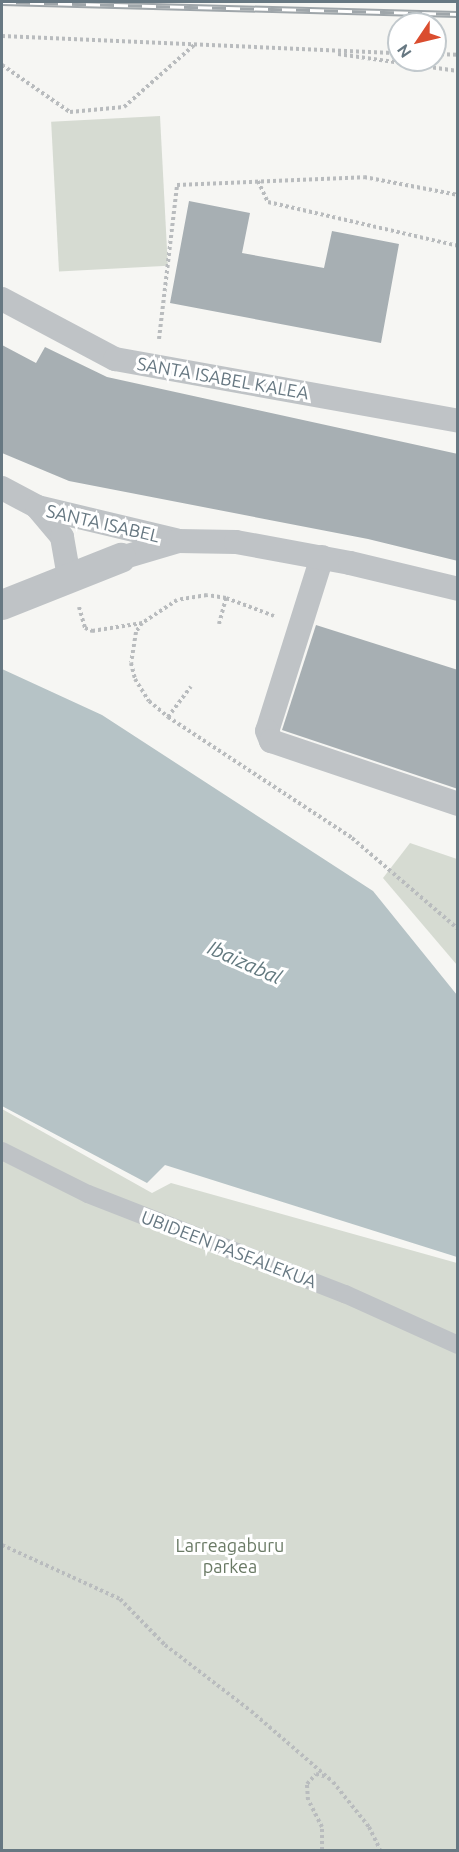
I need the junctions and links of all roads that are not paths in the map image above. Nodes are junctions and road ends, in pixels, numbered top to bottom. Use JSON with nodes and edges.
{"nodes":[{"id":1,"x":2,"y":299,"type":"edge"},
{"id":2,"x":458,"y":421,"type":"edge"},
{"id":3,"x":2,"y":488,"type":"edge"},
{"id":4,"x":37,"y":507,"type":"junction"},
{"id":5,"x":178,"y":541,"type":"junction"},
{"id":6,"x":322,"y":557,"type":"junction"},
{"id":7,"x":121,"y":558,"type":"joint"},
{"id":8,"x":60,"y":581,"type":"junction"},
{"id":9,"x":458,"y":590,"type":"edge"},
{"id":10,"x":2,"y":605,"type":"edge"},
{"id":11,"x":458,"y":804,"type":"edge"},
{"id":12,"x":2,"y":1151,"type":"edge"},
{"id":13,"x":458,"y":1345,"type":"edge"}],
"edges":[{"from":1,"to":2,"type":"street","name":"SANTA ISABEL KALEA"},
{"from":3,"to":4,"type":"street"},
{"from":4,"to":5,"type":"street","name":"SANTA ISABEL"},
{"from":4,"to":8,"type":"street","name":"SANTA ISABEL"},
{"from":5,"to":6,"type":"street"},
{"from":5,"to":7,"type":"street"},
{"from":6,"to":9,"type":"street"},
{"from":6,"to":11,"type":"street"},
{"from":7,"to":8,"type":"street"},
{"from":8,"to":10,"type":"street"},
{"from":12,"to":13,"type":"street","name":"UBIDEEN PASEALEKUA"}]}
